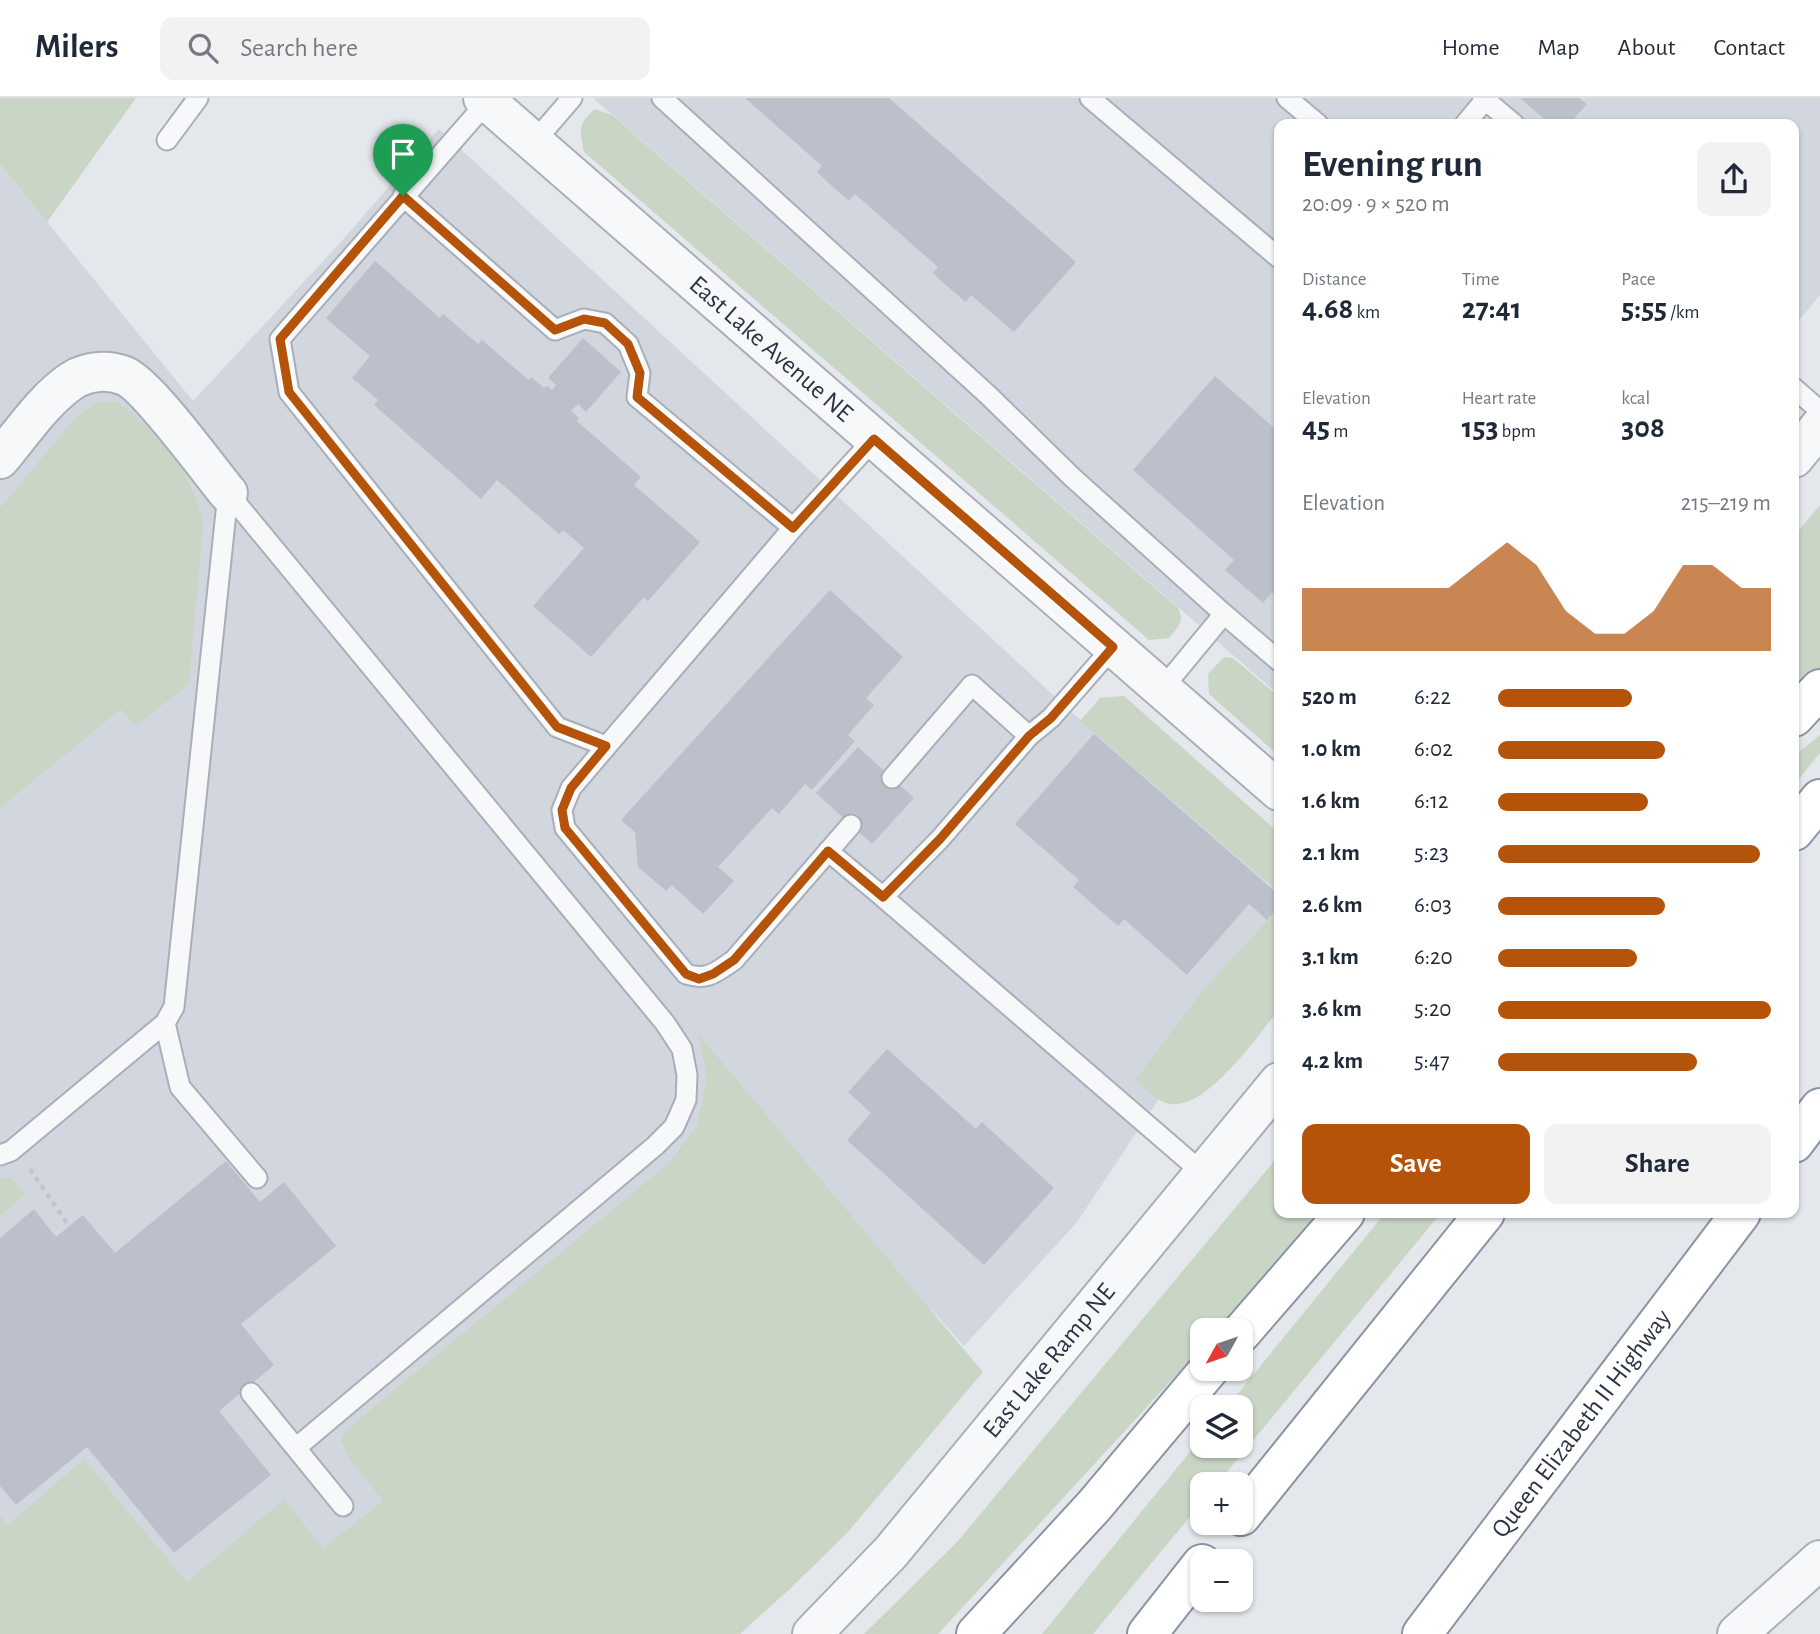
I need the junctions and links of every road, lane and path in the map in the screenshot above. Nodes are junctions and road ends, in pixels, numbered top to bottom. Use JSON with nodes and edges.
{"nodes":[{"id":1,"x":198,"y":98,"type":"edge"},
{"id":2,"x":572,"y":98,"type":"edge"},
{"id":3,"x":662,"y":98,"type":"edge"},
{"id":4,"x":1090,"y":98,"type":"edge"},
{"id":5,"x":1286,"y":98,"type":"edge"},
{"id":6,"x":1484,"y":99,"type":"edge"},
{"id":7,"x":485,"y":100,"type":"edge"},
{"id":8,"x":1312,"y":119,"type":"edge"},
{"id":9,"x":1469,"y":119,"type":"edge"},
{"id":10,"x":1508,"y":119,"type":"edge"},
{"id":11,"x":167,"y":139,"type":"dead end"},
{"id":12,"x":534,"y":142,"type":"junction"},
{"id":13,"x":403,"y":196,"type":"junction"},
{"id":14,"x":1274,"y":254,"type":"edge"},
{"id":15,"x":1799,"y":392,"type":"edge"},
{"id":16,"x":1820,"y":411,"type":"edge"},
{"id":17,"x":1820,"y":426,"type":"edge"},
{"id":18,"x":874,"y":439,"type":"junction"},
{"id":19,"x":1799,"y":452,"type":"edge"},
{"id":20,"x":0,"y":459,"type":"edge"},
{"id":21,"x":228,"y":493,"type":"junction"},
{"id":22,"x":793,"y":528,"type":"junction"},
{"id":23,"x":1224,"y":614,"type":"junction"},
{"id":24,"x":1113,"y":647,"type":"junction"},
{"id":25,"x":1274,"y":656,"type":"edge"},
{"id":26,"x":1162,"y":689,"type":"junction"},
{"id":27,"x":1820,"y":689,"type":"edge"},
{"id":28,"x":1799,"y":712,"type":"edge"},
{"id":29,"x":1029,"y":736,"type":"junction"},
{"id":30,"x":606,"y":746,"type":"junction"},
{"id":31,"x":892,"y":778,"type":"dead end"},
{"id":32,"x":1274,"y":787,"type":"edge"},
{"id":33,"x":1820,"y":799,"type":"edge"},
{"id":34,"x":851,"y":825,"type":"dead end"},
{"id":35,"x":1799,"y":825,"type":"edge"},
{"id":36,"x":828,"y":851,"type":"junction"},
{"id":37,"x":883,"y":897,"type":"junction"},
{"id":38,"x":165,"y":1023,"type":"junction"},
{"id":39,"x":1274,"y":1088,"type":"edge"},
{"id":40,"x":1820,"y":1108,"type":"edge"},
{"id":41,"x":1799,"y":1136,"type":"edge"},
{"id":42,"x":8,"y":1151,"type":"edge"},
{"id":43,"x":1203,"y":1174,"type":"junction"},
{"id":44,"x":257,"y":1178,"type":"dead end"},
{"id":45,"x":1341,"y":1218,"type":"edge"},
{"id":46,"x":1481,"y":1218,"type":"edge"},
{"id":47,"x":1737,"y":1218,"type":"edge"},
{"id":48,"x":69,"y":1226,"type":"dead end"},
{"id":49,"x":1253,"y":1319,"type":"edge"},
{"id":50,"x":1199,"y":1381,"type":"edge"},
{"id":51,"x":251,"y":1393,"type":"dead end"},
{"id":52,"x":297,"y":1447,"type":"junction"},
{"id":53,"x":1253,"y":1501,"type":"edge"},
{"id":54,"x":343,"y":1506,"type":"dead end"},
{"id":55,"x":1094,"y":1506,"type":"junction"},
{"id":56,"x":1226,"y":1535,"type":"edge"},
{"id":57,"x":1215,"y":1549,"type":"edge"},
{"id":58,"x":1820,"y":1560,"type":"edge"},
{"id":59,"x":1190,"y":1580,"type":"edge"},
{"id":60,"x":812,"y":1634,"type":"edge"},
{"id":61,"x":976,"y":1634,"type":"edge"},
{"id":62,"x":996,"y":1634,"type":"edge"},
{"id":63,"x":1147,"y":1634,"type":"edge"},
{"id":64,"x":1422,"y":1634,"type":"edge"},
{"id":65,"x":1737,"y":1634,"type":"edge"}],
"edges":[{"from":1,"to":11,"type":"lane"},
{"from":2,"to":12,"type":"lane"},
{"from":3,"to":23,"type":"lane"},
{"from":4,"to":14,"type":"lane"},
{"from":5,"to":8,"type":"lane"},
{"from":6,"to":9,"type":"lane"},
{"from":6,"to":10,"type":"lane"},
{"from":7,"to":12,"type":"street","name":"East Lake Avenue NE"},
{"from":7,"to":13,"type":"lane"},
{"from":12,"to":18,"type":"street","name":"East Lake Avenue NE"},
{"from":13,"to":22,"type":"lane"},
{"from":13,"to":30,"type":"lane"},
{"from":15,"to":16,"type":"lane"},
{"from":17,"to":19,"type":"street"},
{"from":18,"to":22,"type":"lane"},
{"from":18,"to":24,"type":"street","name":"East Lake Avenue NE"},
{"from":20,"to":21,"type":"street"},
{"from":21,"to":38,"type":"lane"},
{"from":21,"to":52,"type":"lane"},
{"from":22,"to":30,"type":"lane"},
{"from":23,"to":25,"type":"lane"},
{"from":23,"to":26,"type":"lane"},
{"from":24,"to":26,"type":"street","name":"East Lake Avenue NE"},
{"from":24,"to":29,"type":"lane"},
{"from":26,"to":32,"type":"street","name":"East Lake Avenue NE"},
{"from":27,"to":28,"type":"highway"},
{"from":29,"to":31,"type":"lane"},
{"from":29,"to":37,"type":"lane"},
{"from":30,"to":36,"type":"lane"},
{"from":33,"to":35,"type":"highway"},
{"from":34,"to":36,"type":"lane"},
{"from":36,"to":37,"type":"lane"},
{"from":37,"to":43,"type":"lane"},
{"from":38,"to":42,"type":"lane"},
{"from":38,"to":44,"type":"lane"},
{"from":39,"to":43,"type":"street","name":"East Lake Ramp NE"},
{"from":40,"to":41,"type":"highway"},
{"from":42,"to":48,"type":"path"},
{"from":43,"to":60,"type":"street","name":"East Lake Ramp NE"},
{"from":45,"to":49,"type":"highway"},
{"from":46,"to":53,"type":"highway"},
{"from":47,"to":64,"type":"highway","name":"Queen Elizabeth II Highway"},
{"from":50,"to":55,"type":"highway"},
{"from":51,"to":52,"type":"lane"},
{"from":52,"to":54,"type":"lane"},
{"from":55,"to":61,"type":"highway"},
{"from":55,"to":62,"type":"highway"},
{"from":56,"to":57,"type":"highway"},
{"from":58,"to":65,"type":"street"},
{"from":59,"to":63,"type":"highway"}]}
